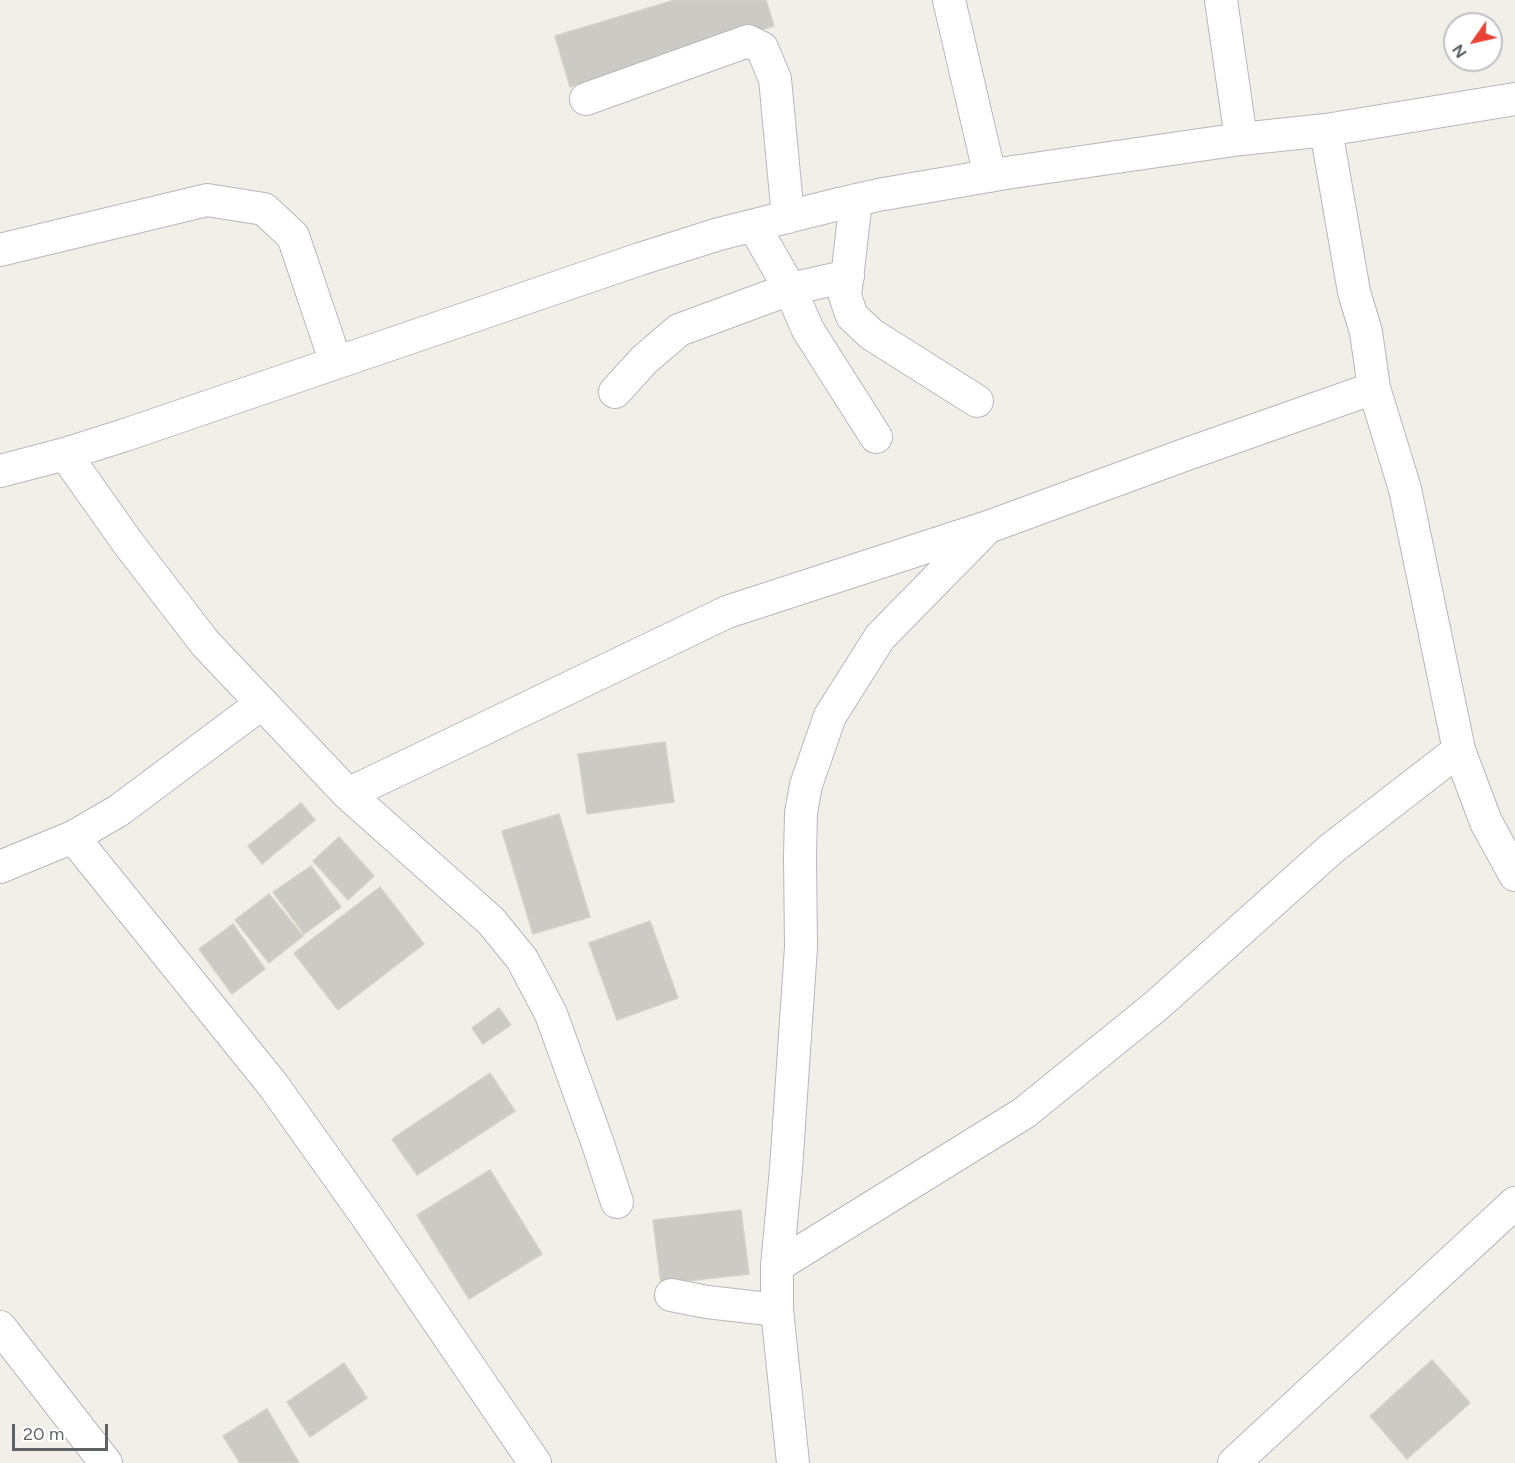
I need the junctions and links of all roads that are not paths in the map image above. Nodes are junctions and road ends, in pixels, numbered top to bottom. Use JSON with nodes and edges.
{"nodes":[{"id":1,"x":950,"y":0,"type":"edge"},
{"id":2,"x":1221,"y":0,"type":"edge"},
{"id":3,"x":586,"y":99,"type":"dead end"},
{"id":4,"x":1515,"y":99,"type":"edge"},
{"id":5,"x":1326,"y":130,"type":"junction"},
{"id":6,"x":1241,"y":140,"type":"junction"},
{"id":7,"x":990,"y":176,"type":"junction"},
{"id":8,"x":856,"y":200,"type":"junction"},
{"id":9,"x":788,"y":217,"type":"junction"},
{"id":10,"x":754,"y":226,"type":"junction"},
{"id":11,"x":0,"y":250,"type":"edge"},
{"id":12,"x":848,"y":276,"type":"junction"},
{"id":13,"x":790,"y":289,"type":"junction"},
{"id":14,"x":336,"y":363,"type":"junction"},
{"id":15,"x":1374,"y":388,"type":"junction"},
{"id":16,"x":615,"y":392,"type":"dead end"},
{"id":17,"x":977,"y":401,"type":"dead end"},
{"id":18,"x":876,"y":436,"type":"dead end"},
{"id":19,"x":65,"y":454,"type":"junction"},
{"id":20,"x":0,"y":471,"type":"edge"},
{"id":21,"x":988,"y":527,"type":"junction"},
{"id":22,"x":261,"y":704,"type":"junction"},
{"id":23,"x":1459,"y":750,"type":"junction"},
{"id":24,"x":348,"y":794,"type":"junction"},
{"id":25,"x":73,"y":837,"type":"junction"},
{"id":26,"x":0,"y":867,"type":"edge"},
{"id":27,"x":1515,"y":875,"type":"edge"},
{"id":28,"x":617,"y":1202,"type":"dead end"},
{"id":29,"x":1515,"y":1203,"type":"edge"},
{"id":30,"x":777,"y":1266,"type":"junction"},
{"id":31,"x":671,"y":1295,"type":"dead end"},
{"id":32,"x":777,"y":1310,"type":"junction"},
{"id":33,"x":0,"y":1327,"type":"edge"},
{"id":34,"x":106,"y":1463,"type":"edge"},
{"id":35,"x":535,"y":1463,"type":"edge"},
{"id":36,"x":793,"y":1463,"type":"edge"},
{"id":37,"x":1234,"y":1463,"type":"edge"}],
"edges":[{"from":1,"to":7,"type":"street"},
{"from":2,"to":6,"type":"street"},
{"from":3,"to":9,"type":"street"},
{"from":4,"to":5,"type":"street"},
{"from":5,"to":6,"type":"street"},
{"from":5,"to":15,"type":"street"},
{"from":6,"to":7,"type":"street"},
{"from":7,"to":8,"type":"street"},
{"from":8,"to":9,"type":"street"},
{"from":8,"to":12,"type":"street"},
{"from":9,"to":10,"type":"street"},
{"from":10,"to":13,"type":"street"},
{"from":10,"to":14,"type":"street"},
{"from":11,"to":14,"type":"street"},
{"from":12,"to":13,"type":"street"},
{"from":12,"to":17,"type":"street"},
{"from":13,"to":16,"type":"street"},
{"from":13,"to":18,"type":"street"},
{"from":14,"to":19,"type":"street"},
{"from":15,"to":21,"type":"street"},
{"from":15,"to":23,"type":"street"},
{"from":19,"to":20,"type":"street"},
{"from":19,"to":22,"type":"street"},
{"from":21,"to":24,"type":"street"},
{"from":21,"to":30,"type":"street"},
{"from":22,"to":24,"type":"street"},
{"from":22,"to":25,"type":"street"},
{"from":23,"to":27,"type":"street"},
{"from":23,"to":30,"type":"street"},
{"from":24,"to":28,"type":"street"},
{"from":25,"to":26,"type":"street"},
{"from":25,"to":35,"type":"street"},
{"from":29,"to":37,"type":"street"},
{"from":30,"to":32,"type":"street"},
{"from":31,"to":32,"type":"street"},
{"from":32,"to":36,"type":"street"},
{"from":33,"to":34,"type":"street"}]}
